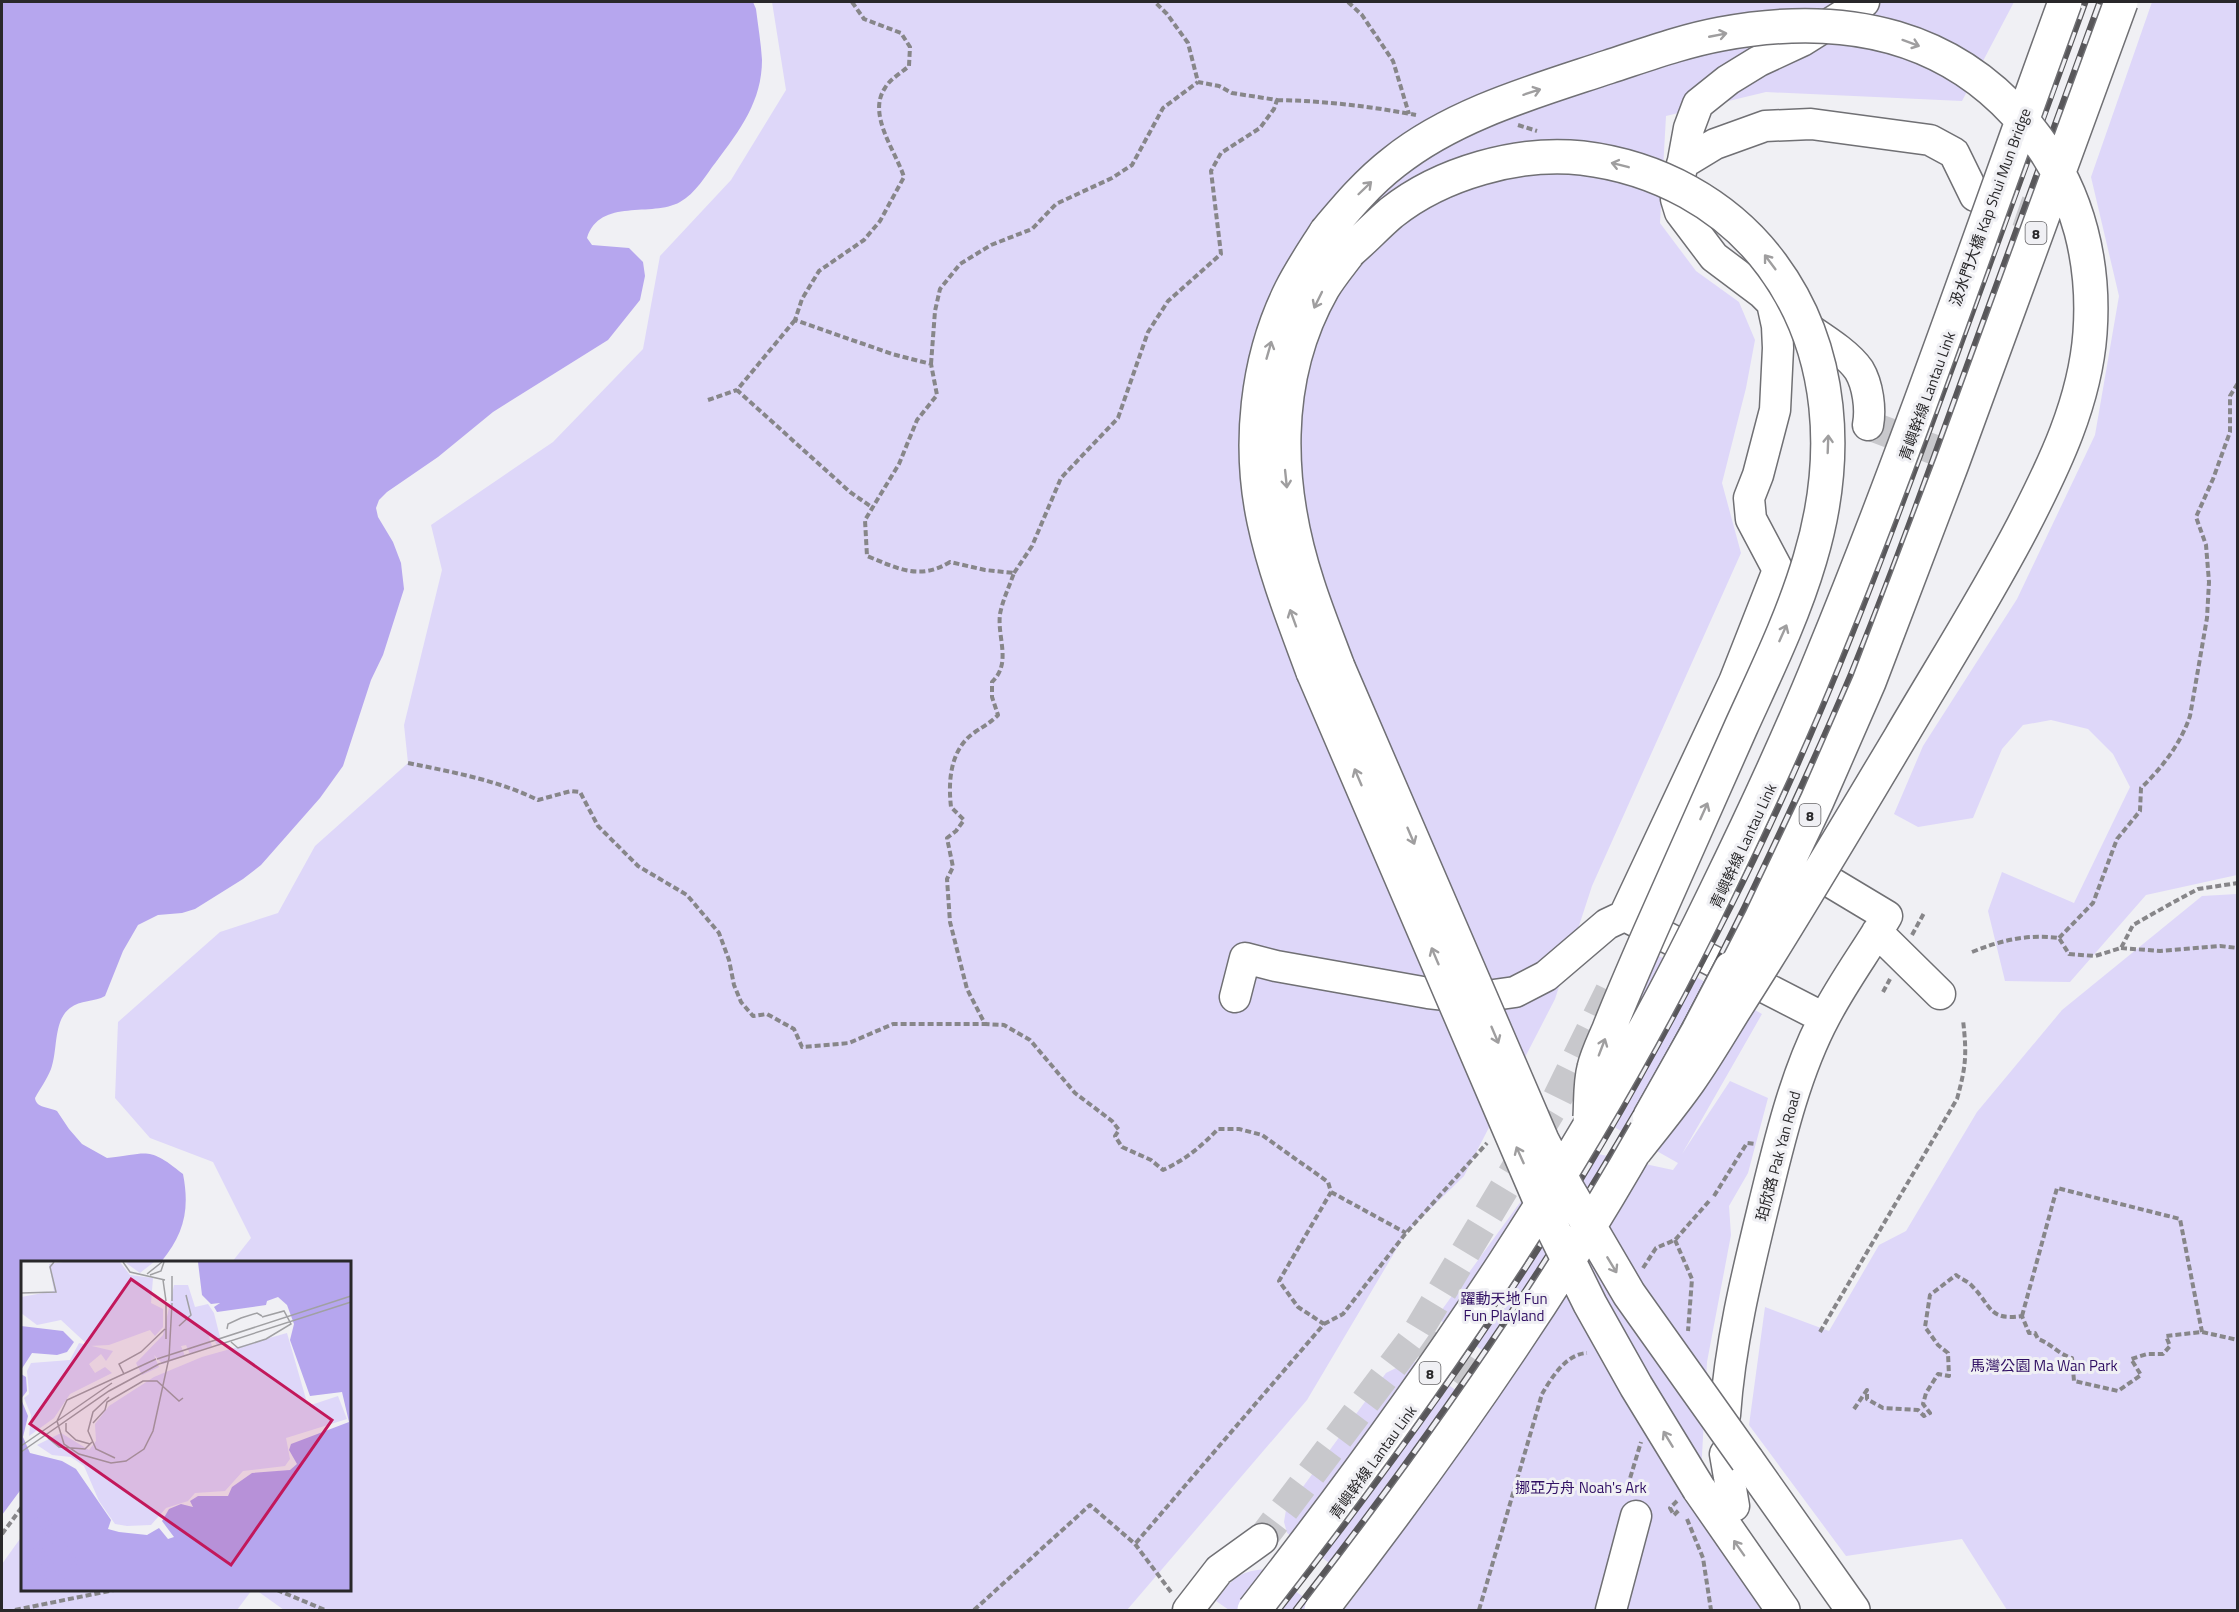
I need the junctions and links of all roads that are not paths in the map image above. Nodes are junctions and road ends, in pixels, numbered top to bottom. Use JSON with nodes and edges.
{"nodes":[{"id":1,"x":1864,"y":2,"type":"edge"},
{"id":2,"x":2065,"y":2,"type":"edge"},
{"id":3,"x":2070,"y":2,"type":"edge"},
{"id":4,"x":2115,"y":2,"type":"edge"},
{"id":5,"x":2121,"y":2,"type":"edge"},
{"id":6,"x":1682,"y":164,"type":"junction"},
{"id":7,"x":1975,"y":196,"type":"tunnel mouth"},
{"id":8,"x":1338,"y":241,"type":"junction"},
{"id":9,"x":1772,"y":303,"type":"junction"},
{"id":10,"x":1868,"y":425,"type":"dead end"},
{"id":11,"x":1903,"y":447,"type":"joint"},
{"id":12,"x":1326,"y":670,"type":"junction"},
{"id":13,"x":1797,"y":862,"type":"dead end"},
{"id":14,"x":1624,"y":916,"type":"junction"},
{"id":15,"x":1882,"y":924,"type":"junction"},
{"id":16,"x":1941,"y":994,"type":"dead end"},
{"id":17,"x":1235,"y":997,"type":"dead end"},
{"id":18,"x":1824,"y":1018,"type":"junction"},
{"id":19,"x":1590,"y":1124,"type":"junction"},
{"id":20,"x":1635,"y":1151,"type":"junction"},
{"id":21,"x":1725,"y":1415,"type":"dead end"},
{"id":22,"x":1725,"y":1454,"type":"dead end"},
{"id":23,"x":1734,"y":1506,"type":"dead end"},
{"id":24,"x":1636,"y":1516,"type":"dead end"},
{"id":25,"x":1262,"y":1539,"type":"dead end"},
{"id":26,"x":1183,"y":1606,"type":"edge"},
{"id":27,"x":1254,"y":1611,"type":"edge"},
{"id":28,"x":1261,"y":1611,"type":"edge"},
{"id":29,"x":1314,"y":1611,"type":"edge"},
{"id":30,"x":1320,"y":1611,"type":"edge"},
{"id":31,"x":1611,"y":1611,"type":"edge"},
{"id":32,"x":1783,"y":1611,"type":"edge"},
{"id":33,"x":1853,"y":1611,"type":"edge"}],
"edges":[{"from":1,"to":6,"type":"street"},
{"from":2,"to":11,"type":"highway","name":"汲水門大橋 Kap Shui Mun Bridge","number":"8","bridge":true},
{"from":3,"to":28,"type":"street","name":"青嶼幹線 Lantau Link","bridge":true},
{"from":4,"to":29,"type":"street","bridge":true},
{"from":5,"to":20,"type":"highway","number":"8","bridge":true},
{"from":6,"to":7,"type":"street"},
{"from":6,"to":9,"type":"street"},
{"from":8,"to":12,"type":"highway"},
{"from":19,"to":8,"type":"highway","one_way":true,"bridge":true},
{"from":8,"to":20,"type":"highway","one_way":true,"bridge":true},
{"from":9,"to":10,"type":"street"},
{"from":9,"to":14,"type":"street"},
{"from":11,"to":19,"type":"highway","name":"青嶼幹線 Lantau Link","number":"8","bridge":true},
{"from":32,"to":12,"type":"highway","one_way":true,"bridge":true},
{"from":12,"to":33,"type":"highway","one_way":true,"bridge":true},
{"from":13,"to":15,"type":"street"},
{"from":14,"to":17,"type":"street"},
{"from":14,"to":18,"type":"street"},
{"from":15,"to":16,"type":"street"},
{"from":15,"to":18,"type":"street","name":"珀欣路 Pak Yan Road"},
{"from":18,"to":21,"type":"street","name":"珀欣路 Pak Yan Road"},
{"from":19,"to":27,"type":"highway","name":"青嶼幹線 Lantau Link","number":"8","bridge":true},
{"from":20,"to":30,"type":"highway","number":"8","bridge":true},
{"from":22,"to":23,"type":"street"},
{"from":24,"to":31,"type":"street"},
{"from":25,"to":26,"type":"street"}]}
